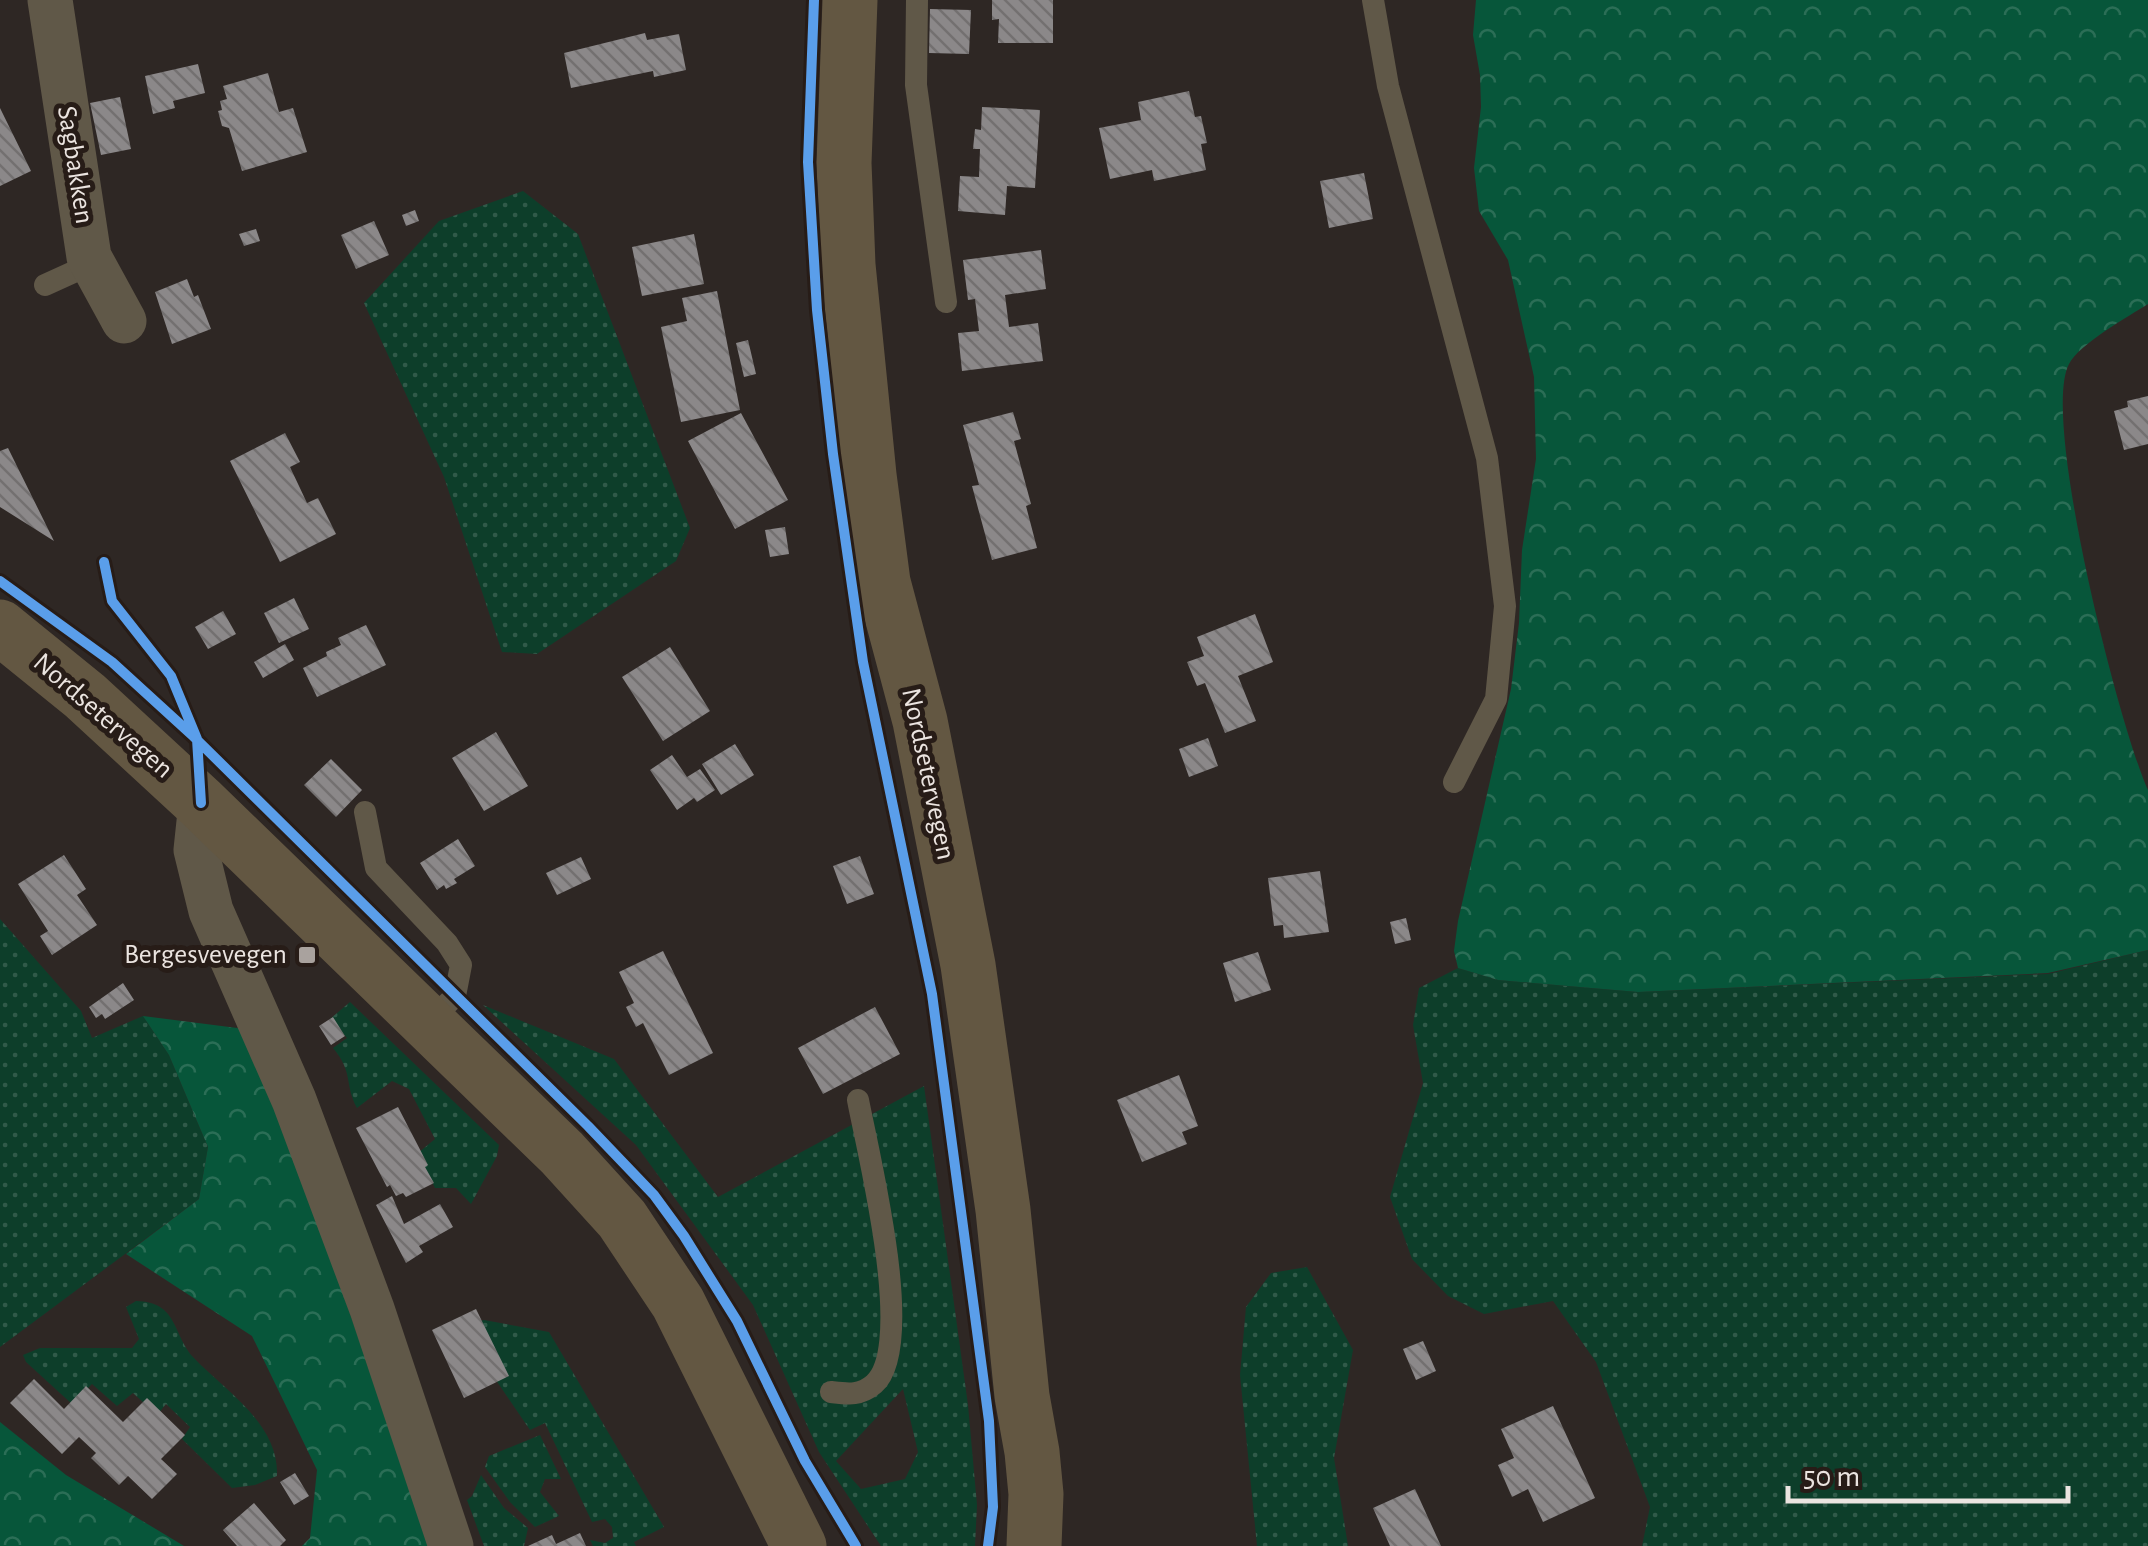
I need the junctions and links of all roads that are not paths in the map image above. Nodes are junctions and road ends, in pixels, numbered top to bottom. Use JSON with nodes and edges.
{"nodes":[{"id":1,"x":50,"y":0,"type":"edge"},
{"id":2,"x":850,"y":0,"type":"edge"},
{"id":3,"x":917,"y":0,"type":"edge"},
{"id":4,"x":1373,"y":0,"type":"edge"},
{"id":5,"x":90,"y":257,"type":"junction"},
{"id":6,"x":46,"y":285,"type":"dead end"},
{"id":7,"x":946,"y":302,"type":"dead end"},
{"id":8,"x":124,"y":321,"type":"dead end"},
{"id":9,"x":0,"y":627,"type":"edge"},
{"id":10,"x":1454,"y":782,"type":"dead end"},
{"id":11,"x":201,"y":802,"type":"junction"},
{"id":12,"x":365,"y":812,"type":"dead end"},
{"id":13,"x":428,"y":1023,"type":"junction"},
{"id":14,"x":858,"y":1100,"type":"dead end"},
{"id":15,"x":831,"y":1392,"type":"dead end"},
{"id":16,"x":452,"y":1546,"type":"edge"},
{"id":17,"x":799,"y":1546,"type":"edge"},
{"id":18,"x":1034,"y":1546,"type":"edge"}],
"edges":[{"from":1,"to":5,"type":"street","name":"Sagbakken"},
{"from":2,"to":18,"type":"main road","name":"Nordsetervegen"},
{"from":3,"to":7,"type":"lane"},
{"from":4,"to":10,"type":"lane"},
{"from":5,"to":6,"type":"lane"},
{"from":5,"to":8,"type":"street","name":"Sagbakken"},
{"from":9,"to":11,"type":"main road","name":"Nordsetervegen"},
{"from":11,"to":13,"type":"main road","name":"Nordsetervegen"},
{"from":11,"to":16,"type":"street"},
{"from":12,"to":13,"type":"lane"},
{"from":13,"to":17,"type":"main road","name":"Nordsetervegen"},
{"from":14,"to":15,"type":"lane"}]}
